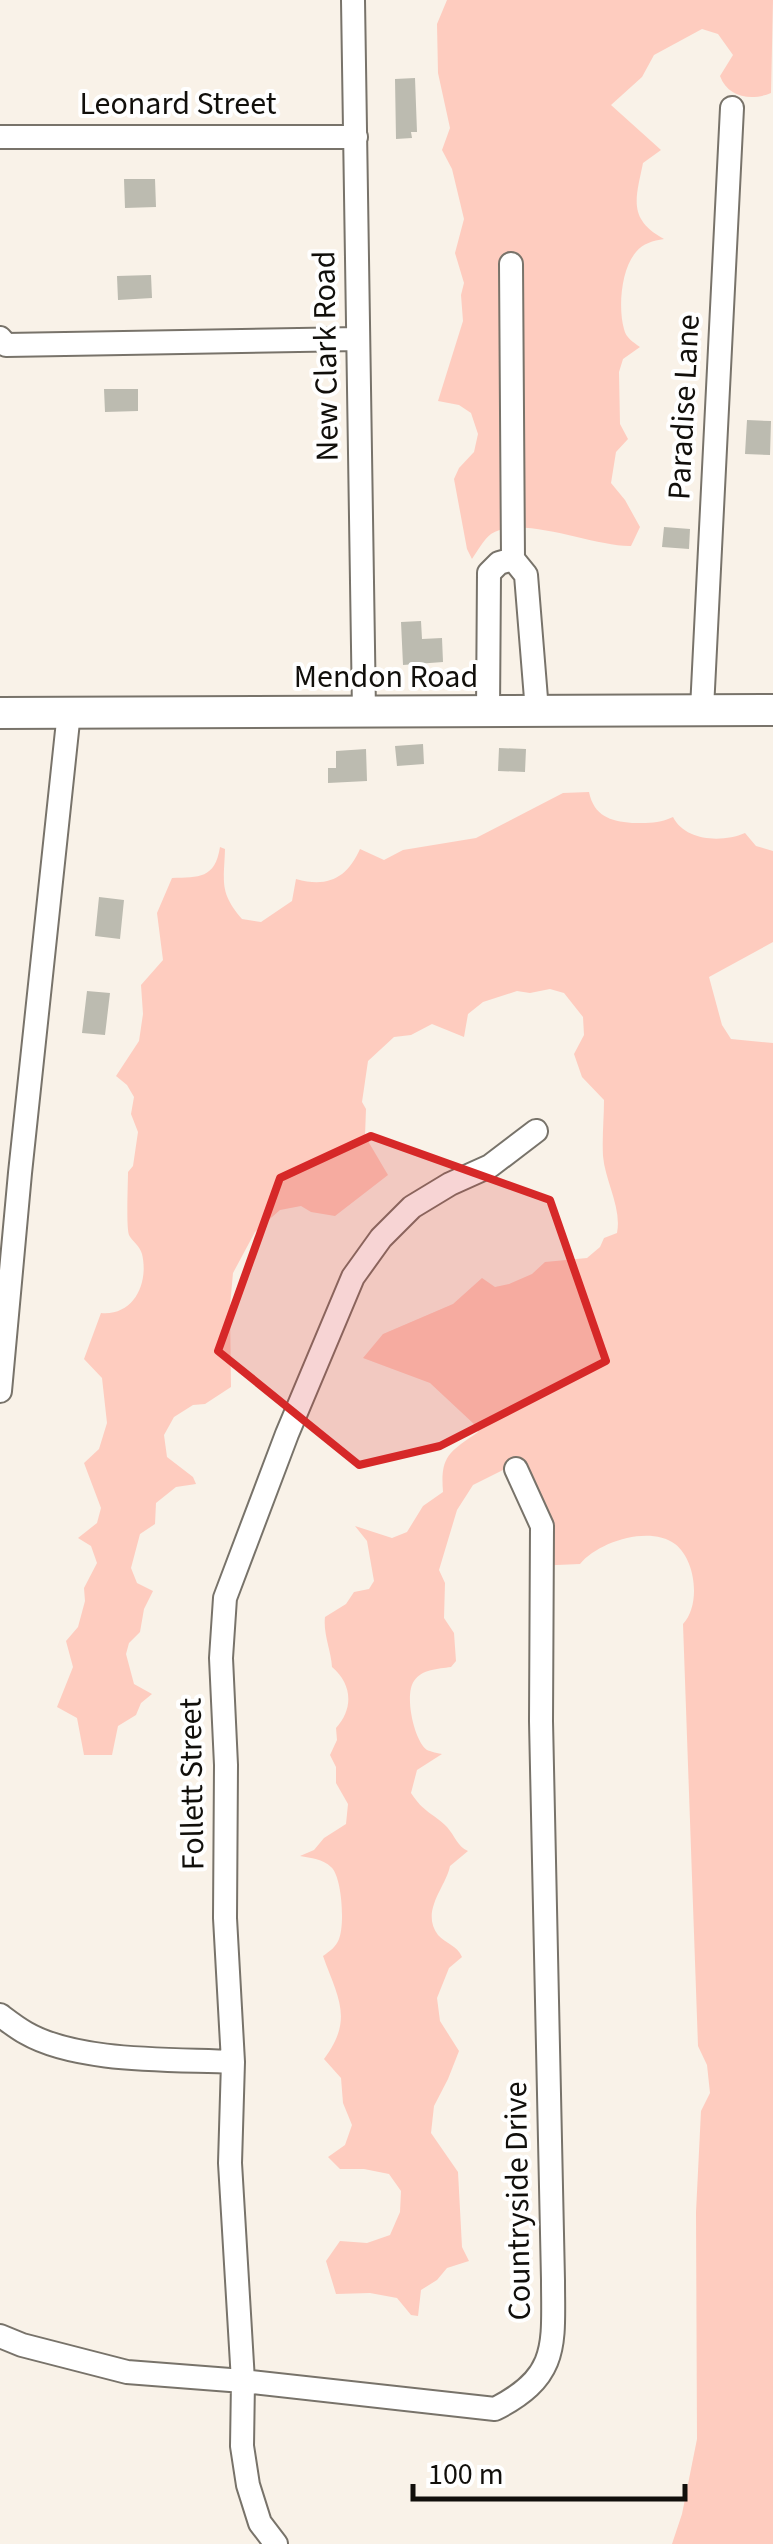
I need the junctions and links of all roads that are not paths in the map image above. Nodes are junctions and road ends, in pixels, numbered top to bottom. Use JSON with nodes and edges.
{"nodes":[{"id":1,"x":353,"y":0,"type":"edge"},
{"id":2,"x":732,"y":108,"type":"dead end"},
{"id":3,"x":356,"y":136,"type":"junction"},
{"id":4,"x":0,"y":137,"type":"edge"},
{"id":5,"x":511,"y":264,"type":"dead end"},
{"id":6,"x":358,"y":338,"type":"junction"},
{"id":7,"x":3,"y":341,"type":"edge"},
{"id":8,"x":513,"y":558,"type":"junction"},
{"id":9,"x":702,"y":709,"type":"junction"},
{"id":10,"x":364,"y":710,"type":"junction"},
{"id":11,"x":773,"y":710,"type":"edge"},
{"id":12,"x":488,"y":711,"type":"junction"},
{"id":13,"x":537,"y":711,"type":"junction"},
{"id":14,"x":69,"y":712,"type":"junction"},
{"id":15,"x":0,"y":713,"type":"edge"},
{"id":16,"x":536,"y":1131,"type":"dead end"},
{"id":17,"x":10,"y":1172,"type":"edge"},
{"id":18,"x":0,"y":1391,"type":"edge"},
{"id":19,"x":516,"y":1468,"type":"dead end"},
{"id":20,"x":0,"y":2015,"type":"edge"},
{"id":21,"x":233,"y":2062,"type":"junction"},
{"id":22,"x":0,"y":2336,"type":"edge"},
{"id":23,"x":243,"y":2381,"type":"junction"},
{"id":24,"x":276,"y":2544,"type":"edge"}],
"edges":[{"from":1,"to":3,"type":"street","name":"New Clark Road"},
{"from":2,"to":9,"type":"street","name":"Paradise Lane"},
{"from":3,"to":4,"type":"street","name":"Leonard Street"},
{"from":3,"to":6,"type":"street","name":"New Clark Road"},
{"from":5,"to":8,"type":"street"},
{"from":6,"to":7,"type":"street"},
{"from":6,"to":10,"type":"street","name":"New Clark Road"},
{"from":8,"to":12,"type":"street"},
{"from":8,"to":13,"type":"street"},
{"from":9,"to":11,"type":"main road","name":"Mendon Road"},
{"from":9,"to":13,"type":"main road","name":"Mendon Road"},
{"from":10,"to":12,"type":"main road","name":"Mendon Road"},
{"from":10,"to":14,"type":"main road","name":"Mendon Road"},
{"from":12,"to":13,"type":"main road","name":"Mendon Road"},
{"from":14,"to":15,"type":"main road","name":"Mendon Road"},
{"from":14,"to":17,"type":"street"},
{"from":16,"to":21,"type":"street","name":"Follett Street"},
{"from":17,"to":18,"type":"street"},
{"from":19,"to":23,"type":"street","name":"Countryside Drive"},
{"from":20,"to":21,"type":"street"},
{"from":21,"to":23,"type":"street","name":"Follett Street"},
{"from":22,"to":23,"type":"street","name":"Countryside Drive"},
{"from":23,"to":24,"type":"street","name":"Follett Street"}]}
